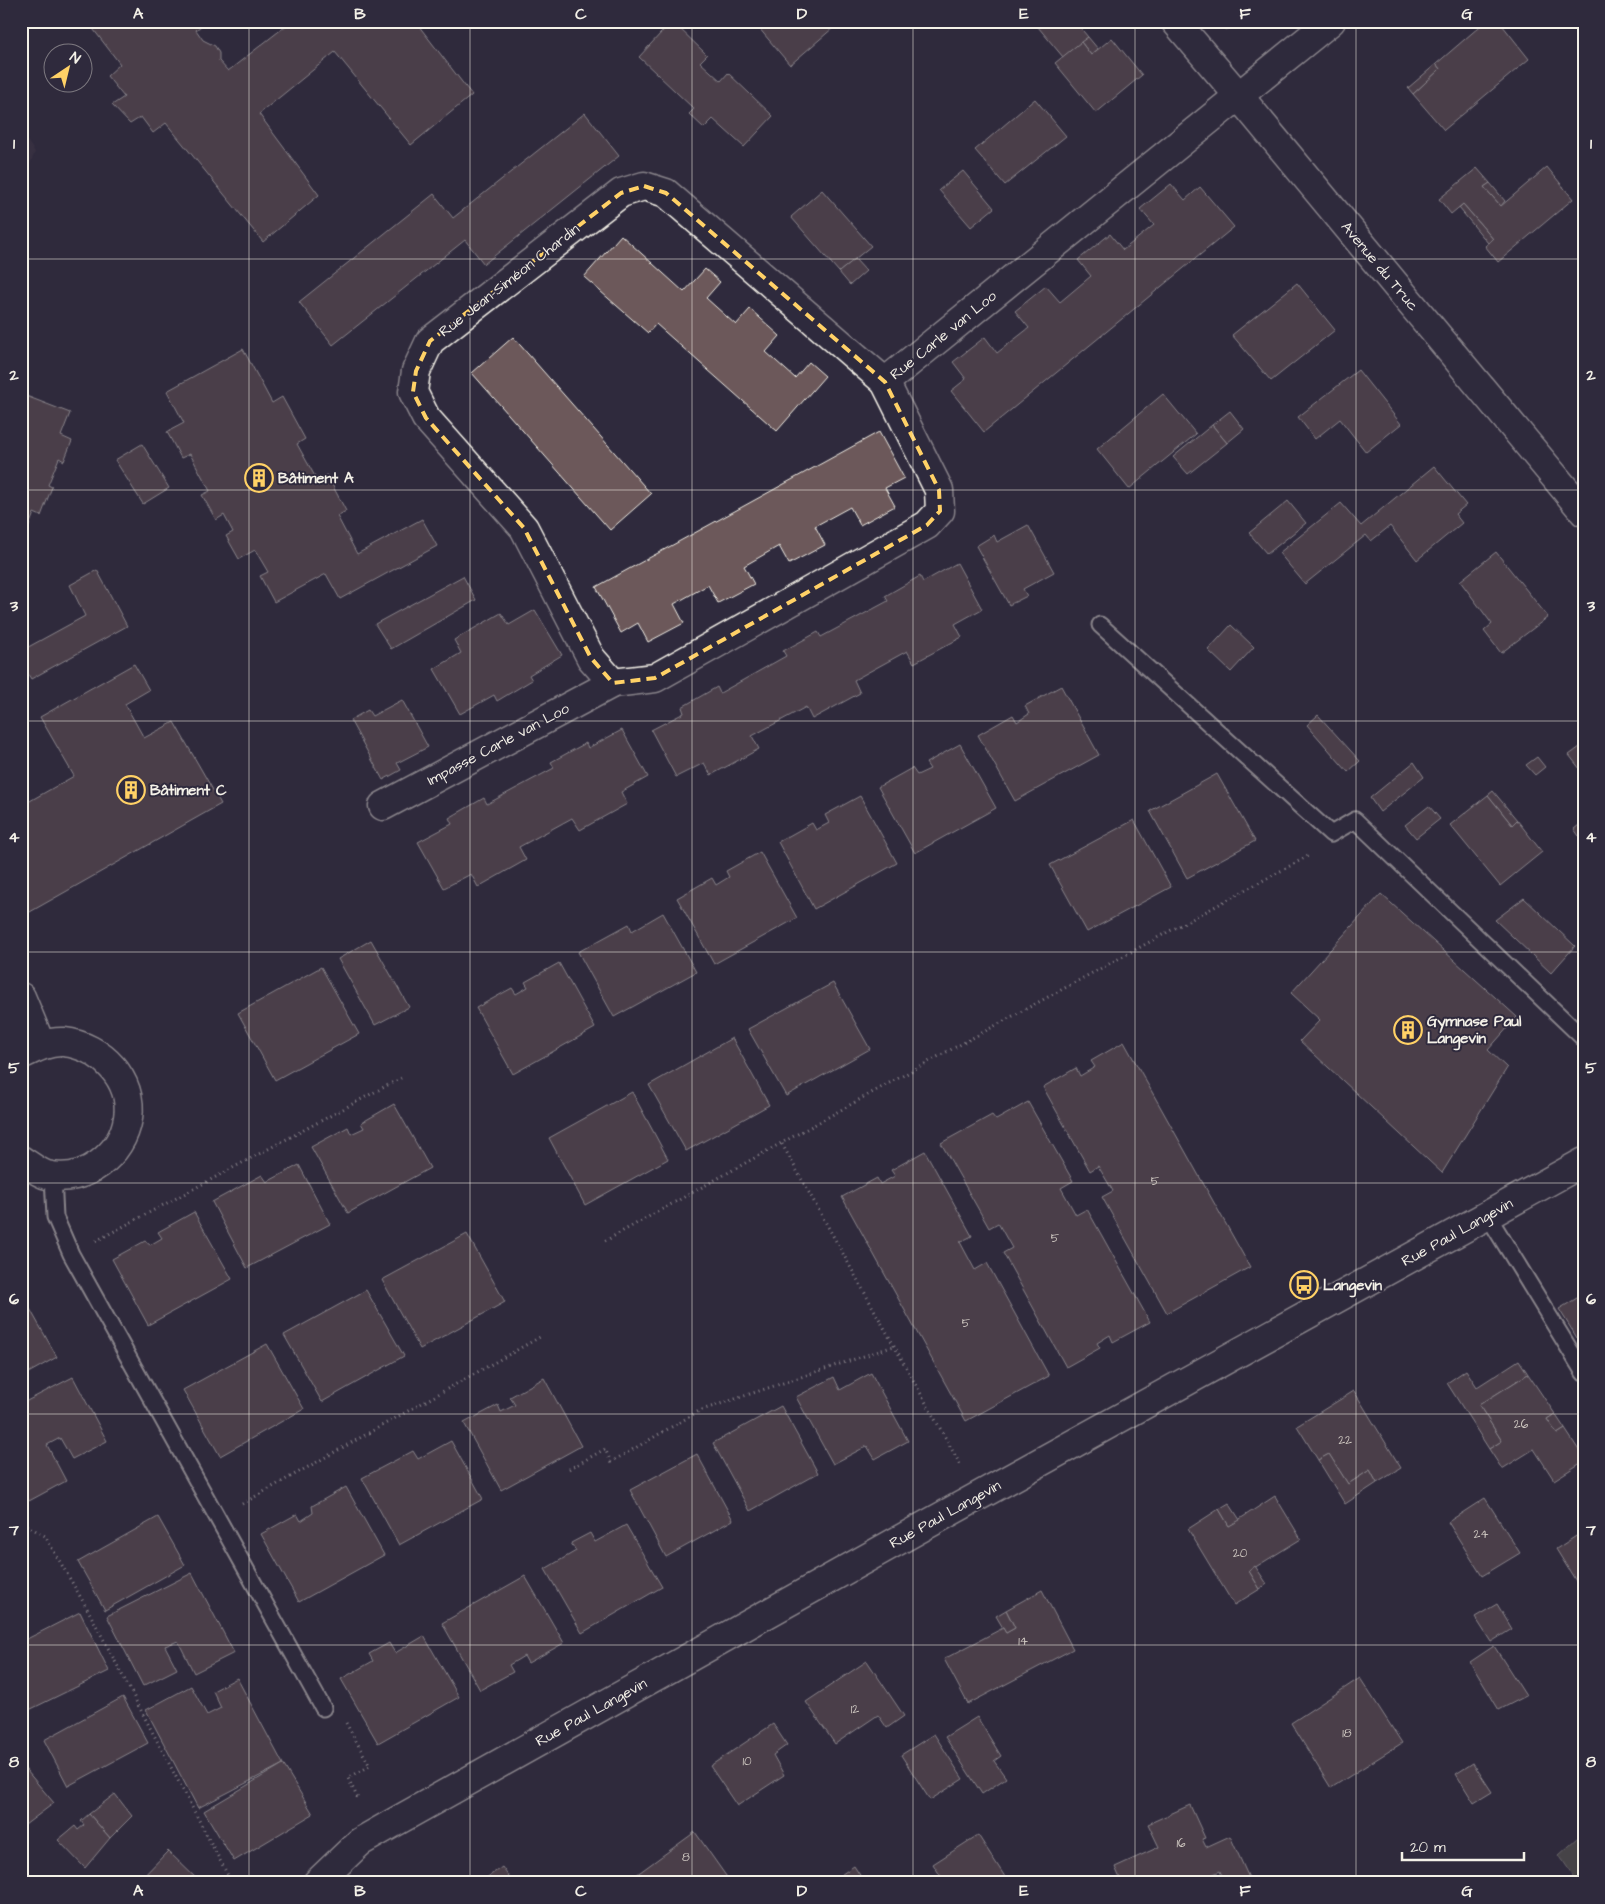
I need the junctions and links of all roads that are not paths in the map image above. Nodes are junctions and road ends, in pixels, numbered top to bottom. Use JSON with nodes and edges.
{"nodes":[{"id":1,"x":1175,"y":21,"type":"edge"},
{"id":2,"x":1331,"y":21,"type":"edge"},
{"id":3,"x":1238,"y":95,"type":"junction"},
{"id":4,"x":885,"y":382,"type":"junction"},
{"id":5,"x":1584,"y":512,"type":"edge"},
{"id":6,"x":1100,"y":625,"type":"dead end"},
{"id":7,"x":613,"y":683,"type":"junction"},
{"id":8,"x":383,"y":806,"type":"dead end"},
{"id":9,"x":21,"y":997,"type":"edge"},
{"id":10,"x":1584,"y":1039,"type":"edge"},
{"id":11,"x":31,"y":1050,"type":"edge"},
{"id":12,"x":1584,"y":1162,"type":"edge"},
{"id":13,"x":23,"y":1167,"type":"edge"},
{"id":14,"x":53,"y":1176,"type":"junction"},
{"id":15,"x":1488,"y":1216,"type":"junction"},
{"id":16,"x":1584,"y":1373,"type":"edge"},
{"id":17,"x":323,"y":1708,"type":"dead end"},
{"id":18,"x":317,"y":1883,"type":"edge"}],
"edges":[{"from":1,"to":3,"type":"street","name":"Avenue du Truc"},
{"from":2,"to":3,"type":"street","name":"Rue Carle van Loo"},
{"from":3,"to":4,"type":"street","name":"Rue Carle van Loo"},
{"from":3,"to":5,"type":"street","name":"Avenue du Truc"},
{"from":4,"to":7,"type":"street","name":"Rue Carle van Loo"},
{"from":4,"to":7,"type":"street","name":"Rue Jean-Siméon Chardin"},
{"from":6,"to":10,"type":"lane"},
{"from":7,"to":8,"type":"street","name":"Impasse Carle van Loo"},
{"from":9,"to":11,"type":"street"},
{"from":11,"to":14,"type":"street"},
{"from":12,"to":15,"type":"street","name":"Rue Paul Langevin"},
{"from":13,"to":14,"type":"street"},
{"from":14,"to":17,"type":"lane"},
{"from":15,"to":16,"type":"lane"},
{"from":15,"to":18,"type":"street","name":"Rue Paul Langevin"}]}
